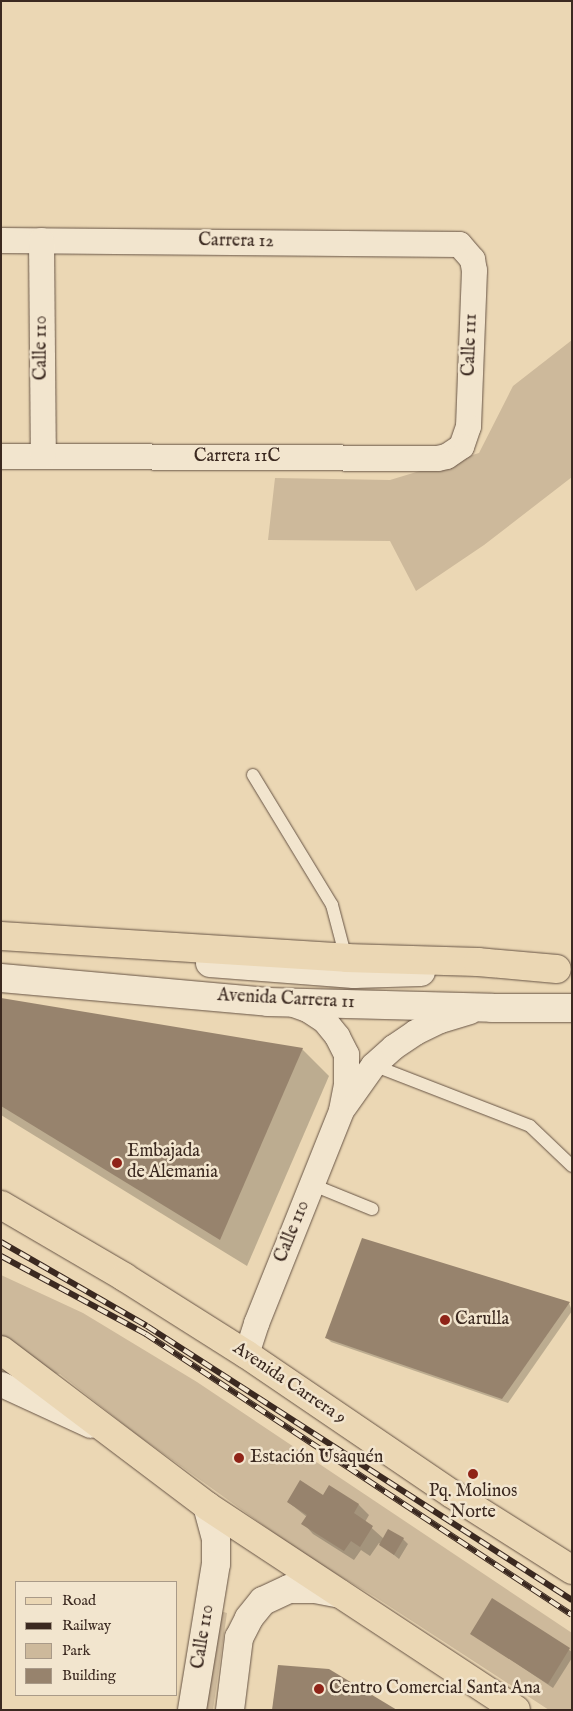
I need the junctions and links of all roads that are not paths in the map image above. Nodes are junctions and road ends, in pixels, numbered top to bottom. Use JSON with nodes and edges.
{"nodes":[{"id":1,"x":1,"y":240,"type":"edge"},
{"id":2,"x":41,"y":240,"type":"junction"},
{"id":3,"x":467,"y":252,"type":"joint"},
{"id":4,"x":465,"y":439,"type":"joint"},
{"id":5,"x":1,"y":456,"type":"edge"},
{"id":6,"x":43,"y":456,"type":"junction"},
{"id":7,"x":253,"y":775,"type":"dead end"},
{"id":8,"x":1,"y":936,"type":"edge"},
{"id":9,"x":1,"y":947,"type":"edge"},
{"id":10,"x":350,"y":966,"type":"junction"},
{"id":11,"x":564,"y":969,"type":"edge"},
{"id":12,"x":1,"y":978,"type":"edge"},
{"id":13,"x":278,"y":1002,"type":"junction"},
{"id":14,"x":492,"y":1008,"type":"junction"},
{"id":15,"x":572,"y":1008,"type":"edge"},
{"id":16,"x":373,"y":1065,"type":"junction"},
{"id":17,"x":341,"y":1110,"type":"junction"},
{"id":18,"x":572,"y":1166,"type":"edge"},
{"id":19,"x":313,"y":1185,"type":"junction"},
{"id":20,"x":1,"y":1205,"type":"edge"},
{"id":21,"x":372,"y":1209,"type":"dead end"},
{"id":22,"x":1,"y":1350,"type":"edge"},
{"id":23,"x":246,"y":1354,"type":"junction"},
{"id":24,"x":1,"y":1384,"type":"edge"},
{"id":25,"x":118,"y":1438,"type":"junction"},
{"id":26,"x":207,"y":1506,"type":"junction"},
{"id":27,"x":572,"y":1570,"type":"edge"},
{"id":28,"x":340,"y":1594,"type":"junction"},
{"id":29,"x":192,"y":1710,"type":"edge"},
{"id":30,"x":230,"y":1710,"type":"edge"},
{"id":31,"x":516,"y":1710,"type":"edge"}],
"edges":[{"from":1,"to":2,"type":"street","name":"Carrera 12"},
{"from":2,"to":3,"type":"street","name":"Carrera 12"},
{"from":2,"to":6,"type":"street","name":"Calle 110"},
{"from":3,"to":4,"type":"street","name":"Calle 111"},
{"from":4,"to":6,"type":"street","name":"Carrera 11C"},
{"from":5,"to":6,"type":"street","name":"Carrera 11C"},
{"from":7,"to":10,"type":"lane"},
{"from":8,"to":10,"type":"main road"},
{"from":9,"to":10,"type":"main road","name":"Avenida Carrera 11"},
{"from":10,"to":11,"type":"main road"},
{"from":12,"to":13,"type":"main road","name":"Avenida Carrera 11"},
{"from":13,"to":14,"type":"main road","name":"Avenida Carrera 11"},
{"from":13,"to":17,"type":"street","name":"Calle 110"},
{"from":14,"to":15,"type":"main road","name":"Avenida Carrera 11"},
{"from":14,"to":16,"type":"street","name":"Calle 110"},
{"from":16,"to":17,"type":"street","name":"Calle 110"},
{"from":16,"to":18,"type":"lane"},
{"from":17,"to":19,"type":"street","name":"Calle 110"},
{"from":19,"to":21,"type":"lane"},
{"from":19,"to":23,"type":"street","name":"Calle 110"},
{"from":20,"to":23,"type":"main road","name":"Avenida Carrera 9"},
{"from":22,"to":25,"type":"main road"},
{"from":23,"to":27,"type":"main road","name":"Avenida Carrera 9"},
{"from":24,"to":25,"type":"street"},
{"from":25,"to":26,"type":"main road"},
{"from":26,"to":28,"type":"main road"},
{"from":26,"to":29,"type":"main road","name":"Calle 110"},
{"from":28,"to":30,"type":"main road","name":"Calle 110"},
{"from":28,"to":31,"type":"main road"}]}
